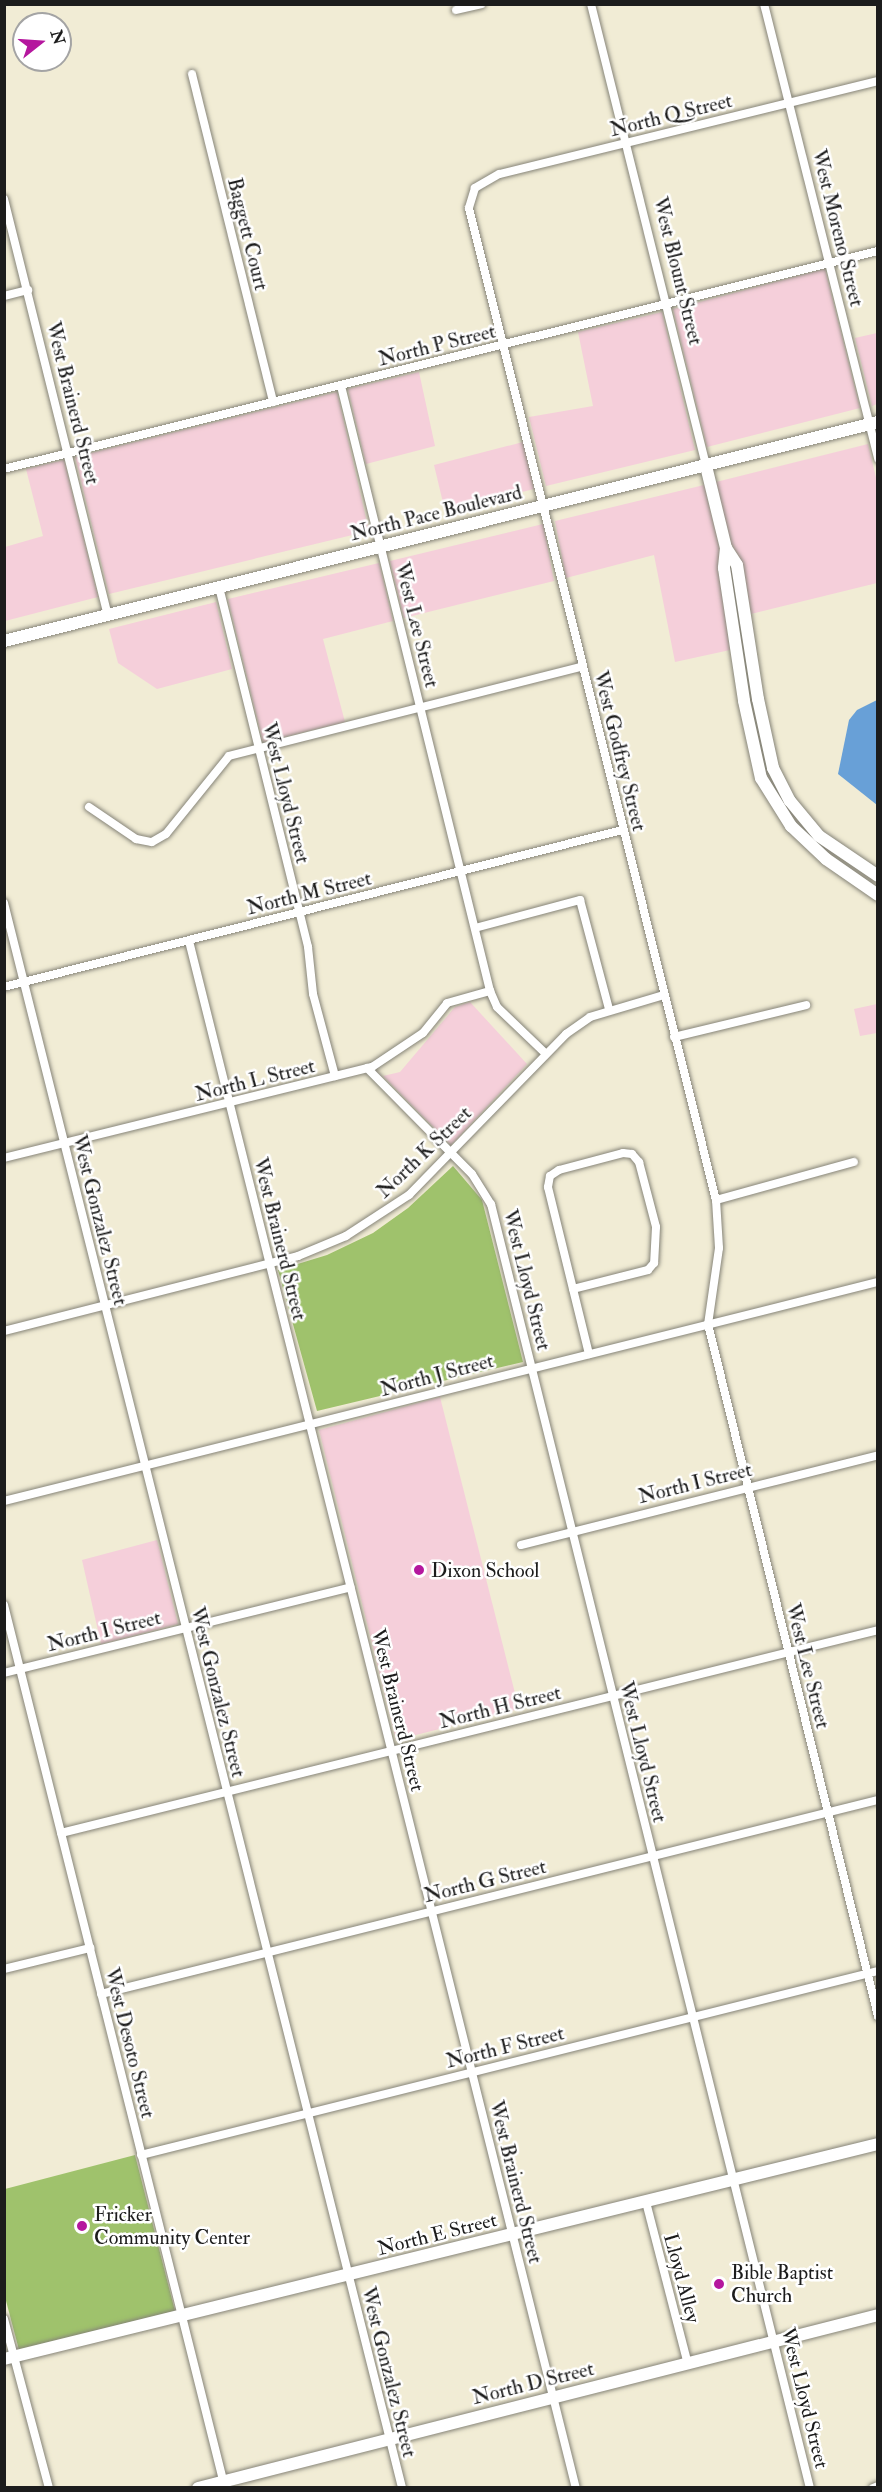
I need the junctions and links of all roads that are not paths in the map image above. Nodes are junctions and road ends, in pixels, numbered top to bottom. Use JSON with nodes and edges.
{"nodes":[{"id":1,"x":481,"y":4,"type":"edge"},
{"id":2,"x":591,"y":4,"type":"edge"},
{"id":3,"x":764,"y":4,"type":"edge"},
{"id":4,"x":456,"y":10,"type":"dead end"},
{"id":5,"x":192,"y":74,"type":"dead end"},
{"id":6,"x":878,"y":81,"type":"edge"},
{"id":7,"x":790,"y":102,"type":"junction"},
{"id":8,"x":625,"y":143,"type":"junction"},
{"id":9,"x":475,"y":188,"type":"joint"},
{"id":10,"x":4,"y":199,"type":"edge"},
{"id":11,"x":878,"y":251,"type":"edge"},
{"id":12,"x":830,"y":263,"type":"junction"},
{"id":13,"x":28,"y":290,"type":"junction"},
{"id":14,"x":4,"y":296,"type":"edge"},
{"id":15,"x":666,"y":305,"type":"junction"},
{"id":16,"x":504,"y":345,"type":"junction"},
{"id":17,"x":341,"y":386,"type":"junction"},
{"id":18,"x":273,"y":402,"type":"junction"},
{"id":19,"x":874,"y":423,"type":"edge"},
{"id":20,"x":68,"y":453,"type":"junction"},
{"id":21,"x":878,"y":459,"type":"edge"},
{"id":22,"x":706,"y":465,"type":"junction"},
{"id":23,"x":4,"y":469,"type":"edge"},
{"id":24,"x":544,"y":506,"type":"junction"},
{"id":25,"x":381,"y":547,"type":"junction"},
{"id":26,"x":726,"y":548,"type":"junction"},
{"id":27,"x":219,"y":587,"type":"junction"},
{"id":28,"x":108,"y":615,"type":"junction"},
{"id":29,"x":4,"y":641,"type":"edge"},
{"id":30,"x":582,"y":667,"type":"junction"},
{"id":31,"x":758,"y":699,"type":"junction"},
{"id":32,"x":744,"y":701,"type":"junction"},
{"id":33,"x":420,"y":708,"type":"junction"},
{"id":34,"x":258,"y":749,"type":"junction"},
{"id":35,"x":89,"y":807,"type":"dead end"},
{"id":36,"x":622,"y":830,"type":"junction"},
{"id":37,"x":826,"y":841,"type":"junction"},
{"id":38,"x":817,"y":851,"type":"junction"},
{"id":39,"x":461,"y":872,"type":"junction"},
{"id":40,"x":878,"y":876,"type":"edge"},
{"id":41,"x":878,"y":895,"type":"edge"},
{"id":42,"x":4,"y":903,"type":"edge"},
{"id":43,"x":298,"y":913,"type":"junction"},
{"id":44,"x":475,"y":928,"type":"junction"},
{"id":45,"x":189,"y":941,"type":"junction"},
{"id":46,"x":24,"y":982,"type":"junction"},
{"id":47,"x":4,"y":987,"type":"edge"},
{"id":48,"x":490,"y":991,"type":"junction"},
{"id":49,"x":664,"y":995,"type":"junction"},
{"id":50,"x":806,"y":1005,"type":"dead end"},
{"id":51,"x":609,"y":1009,"type":"junction"},
{"id":52,"x":674,"y":1037,"type":"junction"},
{"id":53,"x":545,"y":1053,"type":"junction"},
{"id":54,"x":367,"y":1068,"type":"junction"},
{"id":55,"x":334,"y":1076,"type":"junction"},
{"id":56,"x":229,"y":1104,"type":"junction"},
{"id":57,"x":64,"y":1144,"type":"junction"},
{"id":58,"x":451,"y":1153,"type":"junction"},
{"id":59,"x":4,"y":1158,"type":"edge"},
{"id":60,"x":854,"y":1162,"type":"dead end"},
{"id":61,"x":716,"y":1200,"type":"junction"},
{"id":62,"x":270,"y":1263,"type":"junction"},
{"id":63,"x":878,"y":1282,"type":"edge"},
{"id":64,"x":573,"y":1289,"type":"junction"},
{"id":65,"x":105,"y":1306,"type":"junction"},
{"id":66,"x":708,"y":1324,"type":"junction"},
{"id":67,"x":4,"y":1331,"type":"edge"},
{"id":68,"x":589,"y":1354,"type":"junction"},
{"id":69,"x":533,"y":1368,"type":"junction"},
{"id":70,"x":310,"y":1424,"type":"junction"},
{"id":71,"x":878,"y":1455,"type":"edge"},
{"id":72,"x":145,"y":1466,"type":"junction"},
{"id":73,"x":748,"y":1487,"type":"junction"},
{"id":74,"x":4,"y":1501,"type":"edge"},
{"id":75,"x":571,"y":1531,"type":"junction"},
{"id":76,"x":521,"y":1545,"type":"dead end"},
{"id":77,"x":351,"y":1587,"type":"junction"},
{"id":78,"x":4,"y":1605,"type":"edge"},
{"id":79,"x":186,"y":1628,"type":"junction"},
{"id":80,"x":878,"y":1630,"type":"edge"},
{"id":81,"x":787,"y":1652,"type":"junction"},
{"id":82,"x":21,"y":1669,"type":"junction"},
{"id":83,"x":4,"y":1673,"type":"edge"},
{"id":84,"x":612,"y":1696,"type":"junction"},
{"id":85,"x":391,"y":1751,"type":"junction"},
{"id":86,"x":227,"y":1792,"type":"junction"},
{"id":87,"x":878,"y":1800,"type":"edge"},
{"id":88,"x":827,"y":1813,"type":"junction"},
{"id":89,"x":61,"y":1833,"type":"junction"},
{"id":90,"x":652,"y":1857,"type":"junction"},
{"id":91,"x":432,"y":1912,"type":"junction"},
{"id":92,"x":90,"y":1948,"type":"junction"},
{"id":93,"x":267,"y":1952,"type":"junction"},
{"id":94,"x":4,"y":1969,"type":"edge"},
{"id":95,"x":878,"y":1971,"type":"edge"},
{"id":96,"x":867,"y":1974,"type":"junction"},
{"id":97,"x":101,"y":1994,"type":"junction"},
{"id":98,"x":878,"y":2016,"type":"edge"},
{"id":99,"x":692,"y":2017,"type":"junction"},
{"id":100,"x":472,"y":2073,"type":"junction"},
{"id":101,"x":308,"y":2114,"type":"junction"},
{"id":102,"x":878,"y":2144,"type":"edge"},
{"id":103,"x":141,"y":2155,"type":"junction"},
{"id":104,"x":733,"y":2180,"type":"junction"},
{"id":105,"x":646,"y":2202,"type":"junction"},
{"id":106,"x":512,"y":2235,"type":"junction"},
{"id":107,"x":348,"y":2276,"type":"junction"},
{"id":108,"x":182,"y":2315,"type":"junction"},
{"id":109,"x":878,"y":2315,"type":"edge"},
{"id":110,"x":4,"y":2319,"type":"edge"},
{"id":111,"x":774,"y":2343,"type":"junction"},
{"id":112,"x":10,"y":2358,"type":"edge"},
{"id":113,"x":688,"y":2364,"type":"junction"},
{"id":114,"x":553,"y":2398,"type":"junction"},
{"id":115,"x":390,"y":2439,"type":"junction"},
{"id":116,"x":224,"y":2484,"type":"edge"},
{"id":117,"x":878,"y":2486,"type":"edge"},
{"id":118,"x":49,"y":2487,"type":"edge"},
{"id":119,"x":198,"y":2487,"type":"edge"},
{"id":120,"x":402,"y":2487,"type":"edge"},
{"id":121,"x":576,"y":2487,"type":"edge"},
{"id":122,"x":810,"y":2487,"type":"edge"},
{"id":123,"x":873,"y":2487,"type":"edge"}],
"edges":[{"from":1,"to":4,"type":"street"},
{"from":2,"to":8,"type":"street","name":"West Blount Street"},
{"from":3,"to":7,"type":"street","name":"West Moreno Street"},
{"from":5,"to":18,"type":"street","name":"Baggett Court"},
{"from":6,"to":7,"type":"street","name":"North Q Street"},
{"from":7,"to":8,"type":"street","name":"North Q Street"},
{"from":7,"to":12,"type":"street","name":"West Moreno Street"},
{"from":8,"to":9,"type":"street","name":"North Q Street"},
{"from":8,"to":15,"type":"street","name":"West Blount Street"},
{"from":9,"to":16,"type":"street","name":"West Godfrey Street"},
{"from":10,"to":13,"type":"street","name":"West Brainerd Street"},
{"from":11,"to":12,"type":"street","name":"North P Street"},
{"from":12,"to":15,"type":"street","name":"North P Street"},
{"from":12,"to":19,"type":"street","name":"West Moreno Street"},
{"from":13,"to":14,"type":"street"},
{"from":13,"to":20,"type":"street","name":"West Brainerd Street"},
{"from":15,"to":16,"type":"street","name":"North P Street"},
{"from":15,"to":22,"type":"street","name":"West Blount Street"},
{"from":16,"to":17,"type":"street","name":"North P Street"},
{"from":16,"to":24,"type":"street","name":"West Godfrey Street"},
{"from":17,"to":18,"type":"street","name":"North P Street"},
{"from":17,"to":25,"type":"street","name":"West Lee Street"},
{"from":18,"to":20,"type":"street","name":"North P Street"},
{"from":19,"to":21,"type":"street","name":"West Moreno Street"},
{"from":19,"to":22,"type":"street","name":"North Pace Boulevard"},
{"from":20,"to":23,"type":"street","name":"North P Street"},
{"from":20,"to":28,"type":"street","name":"West Brainerd Street"},
{"from":22,"to":24,"type":"street","name":"North Pace Boulevard"},
{"from":22,"to":26,"type":"street","name":"West Blount Street"},
{"from":24,"to":25,"type":"street","name":"North Pace Boulevard"},
{"from":24,"to":30,"type":"street","name":"West Godfrey Street"},
{"from":25,"to":27,"type":"street","name":"North Pace Boulevard"},
{"from":25,"to":33,"type":"street","name":"West Lee Street"},
{"from":26,"to":31,"type":"street","name":"West Blount Street"},
{"from":26,"to":32,"type":"street","name":"West Blount Street"},
{"from":27,"to":28,"type":"street","name":"North Pace Boulevard"},
{"from":27,"to":34,"type":"street","name":"West Lloyd Street"},
{"from":28,"to":29,"type":"street","name":"North Pace Boulevard"},
{"from":30,"to":33,"type":"street"},
{"from":30,"to":36,"type":"street","name":"West Godfrey Street"},
{"from":31,"to":32,"type":"street"},
{"from":31,"to":37,"type":"street","name":"West Blount Street"},
{"from":32,"to":38,"type":"street","name":"West Blount Street"},
{"from":33,"to":34,"type":"street"},
{"from":33,"to":39,"type":"street","name":"West Lee Street"},
{"from":34,"to":35,"type":"street"},
{"from":34,"to":43,"type":"street","name":"West Lloyd Street"},
{"from":36,"to":39,"type":"street","name":"North M Street"},
{"from":36,"to":49,"type":"street","name":"West Godfrey Street"},
{"from":37,"to":38,"type":"street"},
{"from":37,"to":40,"type":"street","name":"West Blount Street"},
{"from":38,"to":41,"type":"street","name":"West Blount Street"},
{"from":39,"to":43,"type":"street","name":"North M Street"},
{"from":39,"to":44,"type":"street","name":"West Lee Street"},
{"from":42,"to":46,"type":"street","name":"West Gonzalez Street"},
{"from":43,"to":45,"type":"street","name":"North M Street"},
{"from":43,"to":55,"type":"street","name":"West Lloyd Street"},
{"from":44,"to":48,"type":"street","name":"West Lee Street"},
{"from":44,"to":51,"type":"street"},
{"from":45,"to":46,"type":"street","name":"North M Street"},
{"from":45,"to":56,"type":"street","name":"West Brainerd Street"},
{"from":46,"to":47,"type":"street","name":"North M Street"},
{"from":46,"to":57,"type":"street","name":"West Gonzalez Street"},
{"from":48,"to":53,"type":"street","name":"West Lee Street"},
{"from":48,"to":54,"type":"street","name":"North L Street"},
{"from":49,"to":51,"type":"street","name":"North K Street"},
{"from":49,"to":52,"type":"street","name":"West Godfrey Street"},
{"from":50,"to":52,"type":"street"},
{"from":51,"to":53,"type":"street","name":"North K Street"},
{"from":52,"to":61,"type":"street","name":"West Godfrey Street"},
{"from":53,"to":58,"type":"street","name":"North K Street"},
{"from":54,"to":55,"type":"street","name":"North L Street"},
{"from":54,"to":58,"type":"street","name":"West Lloyd Street"},
{"from":55,"to":56,"type":"street","name":"North L Street"},
{"from":56,"to":57,"type":"street","name":"North L Street"},
{"from":56,"to":62,"type":"street","name":"West Brainerd Street"},
{"from":57,"to":59,"type":"street","name":"North L Street"},
{"from":57,"to":65,"type":"street","name":"West Gonzalez Street"},
{"from":58,"to":62,"type":"street","name":"North K Street"},
{"from":58,"to":69,"type":"street","name":"West Lloyd Street"},
{"from":60,"to":61,"type":"street"},
{"from":61,"to":66,"type":"street","name":"West Godfrey Street"},
{"from":62,"to":65,"type":"street","name":"North K Street"},
{"from":62,"to":70,"type":"street","name":"West Brainerd Street"},
{"from":63,"to":66,"type":"street","name":"North J Street"},
{"from":64,"to":64,"type":"street"},
{"from":64,"to":68,"type":"street"},
{"from":65,"to":67,"type":"street","name":"North K Street"},
{"from":65,"to":72,"type":"street","name":"West Gonzalez Street"},
{"from":66,"to":68,"type":"street","name":"North J Street"},
{"from":66,"to":73,"type":"street","name":"West Lee Street"},
{"from":68,"to":69,"type":"street","name":"North J Street"},
{"from":69,"to":70,"type":"street","name":"North J Street"},
{"from":69,"to":75,"type":"street","name":"West Lloyd Street"},
{"from":70,"to":72,"type":"street","name":"North J Street"},
{"from":70,"to":77,"type":"street","name":"West Brainerd Street"},
{"from":71,"to":73,"type":"street","name":"North I Street"},
{"from":72,"to":74,"type":"street","name":"North J Street"},
{"from":72,"to":79,"type":"street","name":"West Gonzalez Street"},
{"from":73,"to":75,"type":"street","name":"North I Street"},
{"from":73,"to":81,"type":"street","name":"West Lee Street"},
{"from":75,"to":76,"type":"street","name":"North I Street"},
{"from":75,"to":84,"type":"street","name":"West Lloyd Street"},
{"from":77,"to":79,"type":"street","name":"North I Street"},
{"from":77,"to":85,"type":"street","name":"West Brainerd Street"},
{"from":78,"to":82,"type":"street","name":"West Desoto Street"},
{"from":79,"to":82,"type":"street","name":"North I Street"},
{"from":79,"to":86,"type":"street","name":"West Gonzalez Street"},
{"from":80,"to":81,"type":"street","name":"North H Street"},
{"from":81,"to":84,"type":"street","name":"North H Street"},
{"from":81,"to":88,"type":"street","name":"West Lee Street"},
{"from":82,"to":83,"type":"street","name":"North I Street"},
{"from":82,"to":89,"type":"street","name":"West Desoto Street"},
{"from":84,"to":85,"type":"street","name":"North H Street"},
{"from":84,"to":90,"type":"street","name":"West Lloyd Street"},
{"from":85,"to":86,"type":"street","name":"North H Street"},
{"from":85,"to":91,"type":"street","name":"West Brainerd Street"},
{"from":86,"to":89,"type":"street","name":"North H Street"},
{"from":86,"to":93,"type":"street","name":"West Gonzalez Street"},
{"from":87,"to":88,"type":"street","name":"North G Street"},
{"from":88,"to":90,"type":"street","name":"North G Street"},
{"from":88,"to":96,"type":"street","name":"West Lee Street"},
{"from":89,"to":92,"type":"street","name":"West Desoto Street"},
{"from":90,"to":91,"type":"street","name":"North G Street"},
{"from":90,"to":99,"type":"street","name":"West Lloyd Street"},
{"from":91,"to":93,"type":"street","name":"North G Street"},
{"from":91,"to":100,"type":"street","name":"West Brainerd Street"},
{"from":92,"to":94,"type":"street"},
{"from":92,"to":97,"type":"street","name":"West Desoto Street"},
{"from":93,"to":97,"type":"street","name":"North G Street"},
{"from":93,"to":101,"type":"street","name":"West Gonzalez Street"},
{"from":95,"to":96,"type":"street","name":"North F Street"},
{"from":96,"to":98,"type":"street","name":"West Lee Street"},
{"from":96,"to":99,"type":"street","name":"North F Street"},
{"from":97,"to":103,"type":"street","name":"West Desoto Street"},
{"from":99,"to":100,"type":"street","name":"North F Street"},
{"from":99,"to":104,"type":"street","name":"West Lloyd Street"},
{"from":100,"to":101,"type":"street","name":"North F Street"},
{"from":100,"to":106,"type":"street","name":"West Brainerd Street"},
{"from":101,"to":103,"type":"street","name":"North F Street"},
{"from":101,"to":107,"type":"street","name":"West Gonzalez Street"},
{"from":102,"to":104,"type":"street","name":"North E Street"},
{"from":103,"to":108,"type":"street","name":"West Desoto Street"},
{"from":104,"to":105,"type":"street","name":"North E Street"},
{"from":104,"to":111,"type":"street","name":"West Lloyd Street"},
{"from":105,"to":106,"type":"street","name":"North E Street"},
{"from":105,"to":113,"type":"street","name":"Lloyd Alley"},
{"from":106,"to":107,"type":"street","name":"North E Street"},
{"from":106,"to":114,"type":"street","name":"West Brainerd Street"},
{"from":107,"to":108,"type":"street","name":"North E Street"},
{"from":107,"to":115,"type":"street","name":"West Gonzalez Street"},
{"from":108,"to":112,"type":"street","name":"North E Street"},
{"from":108,"to":116,"type":"street","name":"West Desoto Street"},
{"from":109,"to":111,"type":"street","name":"North D Street"},
{"from":110,"to":112,"type":"street"},
{"from":111,"to":113,"type":"street","name":"North D Street"},
{"from":111,"to":122,"type":"street","name":"West Lloyd Street"},
{"from":112,"to":118,"type":"street"},
{"from":113,"to":114,"type":"street","name":"North D Street"},
{"from":114,"to":115,"type":"street","name":"North D Street"},
{"from":114,"to":121,"type":"street","name":"West Brainerd Street"},
{"from":115,"to":116,"type":"street","name":"North D Street"},
{"from":115,"to":120,"type":"street","name":"West Gonzalez Street"},
{"from":116,"to":119,"type":"street","name":"North D Street"},
{"from":117,"to":123,"type":"street"}]}
